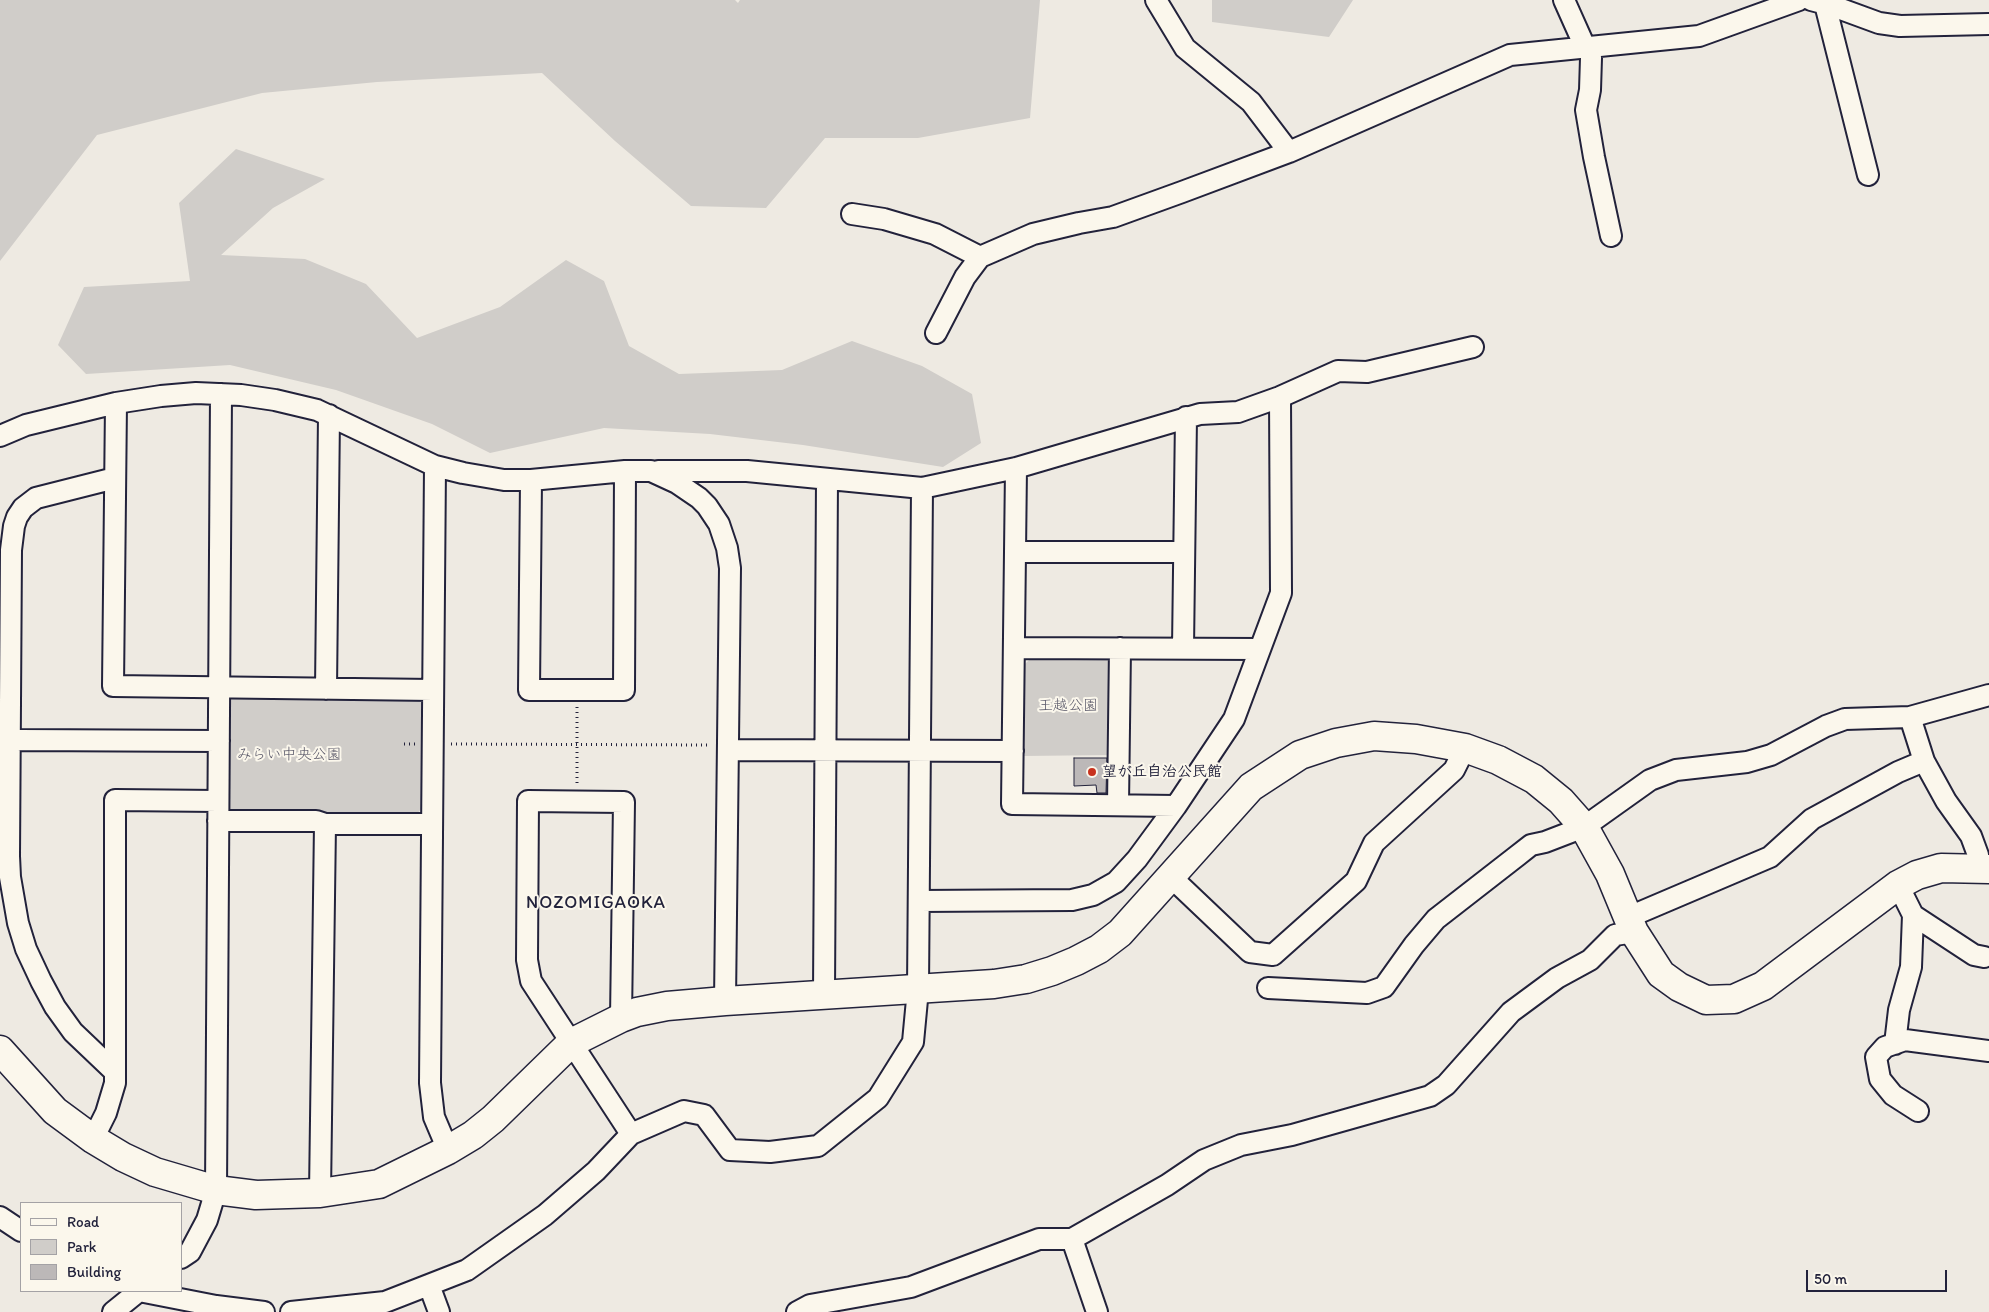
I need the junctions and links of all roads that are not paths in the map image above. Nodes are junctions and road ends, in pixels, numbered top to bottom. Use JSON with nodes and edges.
{"nodes":[{"id":1,"x":1156,"y":0,"type":"edge"},
{"id":2,"x":1564,"y":0,"type":"edge"},
{"id":3,"x":1799,"y":0,"type":"edge"},
{"id":4,"x":1818,"y":2,"type":"edge"},
{"id":5,"x":1989,"y":24,"type":"edge"},
{"id":6,"x":1587,"y":47,"type":"junction"},
{"id":7,"x":1289,"y":152,"type":"junction"},
{"id":8,"x":1868,"y":175,"type":"dead end"},
{"id":9,"x":852,"y":214,"type":"dead end"},
{"id":10,"x":1611,"y":236,"type":"dead end"},
{"id":11,"x":980,"y":257,"type":"junction"},
{"id":12,"x":936,"y":333,"type":"dead end"},
{"id":13,"x":1473,"y":347,"type":"dead end"},
{"id":14,"x":222,"y":394,"type":"junction"},
{"id":15,"x":1280,"y":397,"type":"junction"},
{"id":16,"x":116,"y":403,"type":"junction"},
{"id":17,"x":329,"y":415,"type":"junction"},
{"id":18,"x":1186,"y":417,"type":"junction"},
{"id":19,"x":0,"y":435,"type":"edge"},
{"id":20,"x":435,"y":466,"type":"junction"},
{"id":21,"x":1016,"y":468,"type":"junction"},
{"id":22,"x":625,"y":471,"type":"junction"},
{"id":23,"x":651,"y":471,"type":"junction"},
{"id":24,"x":115,"y":478,"type":"junction"},
{"id":25,"x":826,"y":479,"type":"junction"},
{"id":26,"x":530,"y":480,"type":"junction"},
{"id":27,"x":922,"y":488,"type":"junction"},
{"id":28,"x":1015,"y":552,"type":"junction"},
{"id":29,"x":1184,"y":552,"type":"junction"},
{"id":30,"x":1014,"y":648,"type":"junction"},
{"id":31,"x":1120,"y":648,"type":"junction"},
{"id":32,"x":1183,"y":648,"type":"junction"},
{"id":33,"x":1259,"y":649,"type":"junction"},
{"id":34,"x":219,"y":687,"type":"junction"},
{"id":35,"x":326,"y":688,"type":"junction"},
{"id":36,"x":434,"y":690,"type":"junction"},
{"id":37,"x":1989,"y":696,"type":"edge"},
{"id":38,"x":1910,"y":717,"type":"junction"},
{"id":39,"x":219,"y":741,"type":"junction"},
{"id":40,"x":6,"y":742,"type":"edge"},
{"id":41,"x":722,"y":748,"type":"junction"},
{"id":42,"x":1465,"y":748,"type":"junction"},
{"id":43,"x":825,"y":750,"type":"junction"},
{"id":44,"x":920,"y":751,"type":"junction"},
{"id":45,"x":1013,"y":751,"type":"junction"},
{"id":46,"x":1924,"y":761,"type":"junction"},
{"id":47,"x":1118,"y":805,"type":"junction"},
{"id":48,"x":1176,"y":806,"type":"junction"},
{"id":49,"x":218,"y":811,"type":"junction"},
{"id":50,"x":326,"y":824,"type":"junction"},
{"id":51,"x":432,"y":824,"type":"junction"},
{"id":52,"x":1584,"y":827,"type":"junction"},
{"id":53,"x":1984,"y":868,"type":"edge"},
{"id":54,"x":1171,"y":877,"type":"junction"},
{"id":55,"x":1898,"y":885,"type":"junction"},
{"id":56,"x":919,"y":901,"type":"junction"},
{"id":57,"x":1913,"y":916,"type":"junction"},
{"id":58,"x":1631,"y":924,"type":"junction"},
{"id":59,"x":1984,"y":957,"type":"dead end"},
{"id":60,"x":1268,"y":988,"type":"dead end"},
{"id":61,"x":918,"y":989,"type":"junction"},
{"id":62,"x":824,"y":995,"type":"junction"},
{"id":63,"x":725,"y":1001,"type":"junction"},
{"id":64,"x":621,"y":1018,"type":"junction"},
{"id":65,"x":572,"y":1043,"type":"junction"},
{"id":66,"x":1894,"y":1044,"type":"junction"},
{"id":67,"x":1989,"y":1051,"type":"edge"},
{"id":68,"x":1,"y":1054,"type":"edge"},
{"id":69,"x":115,"y":1072,"type":"junction"},
{"id":70,"x":1918,"y":1112,"type":"dead end"},
{"id":71,"x":631,"y":1134,"type":"junction"},
{"id":72,"x":92,"y":1139,"type":"junction"},
{"id":73,"x":448,"y":1150,"type":"junction"},
{"id":74,"x":216,"y":1190,"type":"junction"},
{"id":75,"x":320,"y":1192,"type":"junction"},
{"id":76,"x":0,"y":1217,"type":"edge"},
{"id":77,"x":20,"y":1230,"type":"edge"},
{"id":78,"x":1072,"y":1239,"type":"junction"},
{"id":79,"x":182,"y":1257,"type":"edge"},
{"id":80,"x":429,"y":1285,"type":"junction"},
{"id":81,"x":138,"y":1292,"type":"edge"},
{"id":82,"x":144,"y":1292,"type":"edge"},
{"id":83,"x":386,"y":1307,"type":"edge"},
{"id":84,"x":113,"y":1312,"type":"edge"},
{"id":85,"x":264,"y":1312,"type":"edge"},
{"id":86,"x":291,"y":1312,"type":"edge"},
{"id":87,"x":439,"y":1312,"type":"edge"},
{"id":88,"x":797,"y":1312,"type":"edge"},
{"id":89,"x":1097,"y":1312,"type":"edge"}],
"edges":[{"from":1,"to":7,"type":"street"},
{"from":2,"to":6,"type":"street"},
{"from":3,"to":6,"type":"street"},
{"from":4,"to":5,"type":"street"},
{"from":4,"to":8,"type":"street"},
{"from":6,"to":7,"type":"street"},
{"from":6,"to":10,"type":"street"},
{"from":7,"to":11,"type":"street"},
{"from":9,"to":11,"type":"street"},
{"from":11,"to":12,"type":"street"},
{"from":13,"to":15,"type":"street"},
{"from":14,"to":16,"type":"street"},
{"from":14,"to":17,"type":"street"},
{"from":14,"to":34,"type":"street"},
{"from":15,"to":18,"type":"street"},
{"from":15,"to":33,"type":"street"},
{"from":16,"to":19,"type":"street"},
{"from":16,"to":24,"type":"street"},
{"from":17,"to":20,"type":"street"},
{"from":17,"to":35,"type":"street"},
{"from":18,"to":21,"type":"street"},
{"from":18,"to":29,"type":"street"},
{"from":20,"to":26,"type":"street"},
{"from":20,"to":36,"type":"street"},
{"from":21,"to":27,"type":"street"},
{"from":21,"to":28,"type":"street"},
{"from":22,"to":23,"type":"street"},
{"from":22,"to":26,"type":"street"},
{"from":22,"to":26,"type":"street"},
{"from":23,"to":25,"type":"street"},
{"from":23,"to":41,"type":"street"},
{"from":24,"to":34,"type":"street"},
{"from":24,"to":40,"type":"street"},
{"from":25,"to":27,"type":"street"},
{"from":25,"to":43,"type":"street"},
{"from":27,"to":44,"type":"street"},
{"from":28,"to":29,"type":"street"},
{"from":28,"to":30,"type":"street"},
{"from":29,"to":32,"type":"street"},
{"from":30,"to":31,"type":"street"},
{"from":30,"to":45,"type":"street"},
{"from":31,"to":32,"type":"street"},
{"from":31,"to":47,"type":"street"},
{"from":32,"to":33,"type":"street"},
{"from":33,"to":48,"type":"street"},
{"from":34,"to":35,"type":"street"},
{"from":34,"to":39,"type":"street"},
{"from":35,"to":36,"type":"street"},
{"from":36,"to":51,"type":"street"},
{"from":37,"to":38,"type":"street"},
{"from":38,"to":46,"type":"street"},
{"from":38,"to":52,"type":"street"},
{"from":39,"to":40,"type":"street"},
{"from":39,"to":49,"type":"street"},
{"from":40,"to":69,"type":"street"},
{"from":41,"to":43,"type":"street"},
{"from":41,"to":63,"type":"street"},
{"from":42,"to":52,"type":"street"},
{"from":42,"to":54,"type":"street"},
{"from":42,"to":54,"type":"street"},
{"from":43,"to":44,"type":"street"},
{"from":43,"to":62,"type":"street"},
{"from":44,"to":45,"type":"street"},
{"from":44,"to":56,"type":"street"},
{"from":45,"to":47,"type":"street"},
{"from":46,"to":53,"type":"street"},
{"from":46,"to":58,"type":"street"},
{"from":47,"to":48,"type":"street"},
{"from":48,"to":56,"type":"street"},
{"from":49,"to":50,"type":"street"},
{"from":49,"to":69,"type":"street"},
{"from":49,"to":74,"type":"street"},
{"from":50,"to":51,"type":"street"},
{"from":50,"to":75,"type":"street"},
{"from":51,"to":73,"type":"street"},
{"from":52,"to":58,"type":"street"},
{"from":52,"to":60,"type":"street"},
{"from":53,"to":55,"type":"street"},
{"from":54,"to":61,"type":"street"},
{"from":55,"to":57,"type":"street"},
{"from":55,"to":58,"type":"street"},
{"from":56,"to":61,"type":"street"},
{"from":57,"to":59,"type":"street"},
{"from":57,"to":66,"type":"street"},
{"from":58,"to":78,"type":"street"},
{"from":61,"to":62,"type":"street"},
{"from":61,"to":71,"type":"street"},
{"from":62,"to":63,"type":"street"},
{"from":63,"to":64,"type":"street"},
{"from":64,"to":65,"type":"street"},
{"from":64,"to":65,"type":"street"},
{"from":65,"to":71,"type":"street"},
{"from":65,"to":73,"type":"street"},
{"from":66,"to":67,"type":"street"},
{"from":66,"to":70,"type":"street"},
{"from":68,"to":72,"type":"street"},
{"from":69,"to":72,"type":"street"},
{"from":71,"to":80,"type":"street"},
{"from":72,"to":74,"type":"street"},
{"from":73,"to":75,"type":"street"},
{"from":74,"to":75,"type":"street"},
{"from":74,"to":79,"type":"street"},
{"from":76,"to":77,"type":"street"},
{"from":78,"to":88,"type":"street"},
{"from":78,"to":89,"type":"street"},
{"from":80,"to":83,"type":"street"},
{"from":80,"to":87,"type":"street"},
{"from":81,"to":84,"type":"street"},
{"from":82,"to":85,"type":"street"},
{"from":83,"to":86,"type":"street"}]}
